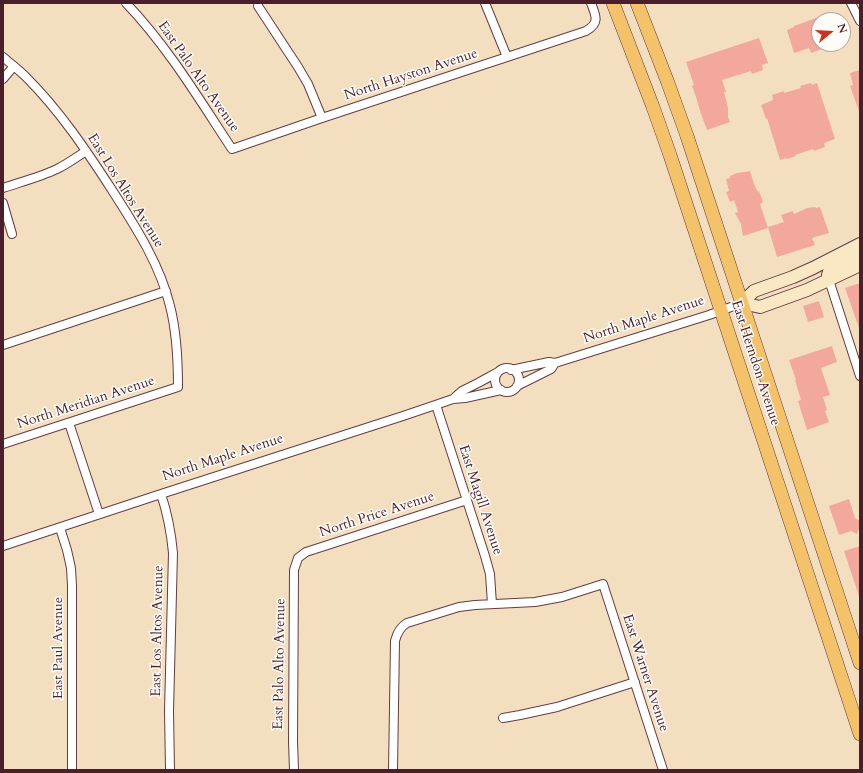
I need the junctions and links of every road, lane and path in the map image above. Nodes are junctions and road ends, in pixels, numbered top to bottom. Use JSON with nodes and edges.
{"nodes":[{"id":1,"x":126,"y":3,"type":"edge"},
{"id":2,"x":485,"y":3,"type":"edge"},
{"id":3,"x":591,"y":3,"type":"edge"},
{"id":4,"x":613,"y":3,"type":"edge"},
{"id":5,"x":636,"y":3,"type":"edge"},
{"id":6,"x":851,"y":3,"type":"edge"},
{"id":7,"x":258,"y":6,"type":"dead end"},
{"id":8,"x":860,"y":21,"type":"edge"},
{"id":9,"x":3,"y":57,"type":"edge"},
{"id":10,"x":507,"y":57,"type":"junction"},
{"id":11,"x":14,"y":66,"type":"junction"},
{"id":12,"x":3,"y":79,"type":"edge"},
{"id":13,"x":322,"y":118,"type":"junction"},
{"id":14,"x":232,"y":149,"type":"joint"},
{"id":15,"x":86,"y":151,"type":"junction"},
{"id":16,"x":3,"y":188,"type":"edge"},
{"id":17,"x":3,"y":203,"type":"edge"},
{"id":18,"x":12,"y":234,"type":"dead end"},
{"id":19,"x":860,"y":244,"type":"edge"},
{"id":20,"x":860,"y":254,"type":"edge"},
{"id":21,"x":860,"y":265,"type":"edge"},
{"id":22,"x":829,"y":280,"type":"junction"},
{"id":23,"x":166,"y":291,"type":"junction"},
{"id":24,"x":742,"y":303,"type":"junction"},
{"id":25,"x":721,"y":311,"type":"junction"},
{"id":26,"x":3,"y":345,"type":"edge"},
{"id":27,"x":556,"y":363,"type":"junction"},
{"id":28,"x":512,"y":370,"type":"junction"},
{"id":29,"x":498,"y":372,"type":"junction"},
{"id":30,"x":860,"y":376,"type":"edge"},
{"id":31,"x":517,"y":386,"type":"junction"},
{"id":32,"x":178,"y":387,"type":"joint"},
{"id":33,"x":501,"y":390,"type":"junction"},
{"id":34,"x":453,"y":398,"type":"junction"},
{"id":35,"x":436,"y":405,"type":"junction"},
{"id":36,"x":69,"y":423,"type":"junction"},
{"id":37,"x":3,"y":444,"type":"edge"},
{"id":38,"x":161,"y":494,"type":"junction"},
{"id":39,"x":467,"y":500,"type":"junction"},
{"id":40,"x":99,"y":514,"type":"junction"},
{"id":41,"x":60,"y":528,"type":"junction"},
{"id":42,"x":3,"y":546,"type":"edge"},
{"id":43,"x":298,"y":558,"type":"joint"},
{"id":44,"x":492,"y":604,"type":"junction"},
{"id":45,"x":860,"y":663,"type":"edge"},
{"id":46,"x":634,"y":682,"type":"junction"},
{"id":47,"x":502,"y":718,"type":"dead end"},
{"id":48,"x":860,"y":734,"type":"edge"},
{"id":49,"x":72,"y":770,"type":"edge"},
{"id":50,"x":170,"y":770,"type":"edge"},
{"id":51,"x":294,"y":770,"type":"edge"},
{"id":52,"x":393,"y":770,"type":"edge"},
{"id":53,"x":663,"y":770,"type":"edge"}],
"edges":[{"from":1,"to":14,"type":"street","name":"East Palo Alto Avenue"},
{"from":2,"to":10,"type":"street"},
{"from":3,"to":10,"type":"street","name":"North Hayston Avenue"},
{"from":4,"to":25,"type":"main road","name":"East Herndon Avenue"},
{"from":5,"to":24,"type":"main road","name":"East Herndon Avenue"},
{"from":6,"to":8,"type":"street"},
{"from":7,"to":13,"type":"street"},
{"from":9,"to":11,"type":"street","name":"East Los Altos Avenue"},
{"from":10,"to":13,"type":"street","name":"North Hayston Avenue"},
{"from":11,"to":12,"type":"street"},
{"from":11,"to":15,"type":"street","name":"East Los Altos Avenue"},
{"from":13,"to":14,"type":"street","name":"North Hayston Avenue"},
{"from":15,"to":16,"type":"street"},
{"from":15,"to":23,"type":"street","name":"East Los Altos Avenue"},
{"from":17,"to":18,"type":"street"},
{"from":19,"to":24,"type":"street","name":"North Maple Avenue"},
{"from":20,"to":22,"type":"street"},
{"from":21,"to":22,"type":"street"},
{"from":22,"to":24,"type":"street"},
{"from":22,"to":30,"type":"street"},
{"from":23,"to":26,"type":"street"},
{"from":23,"to":32,"type":"street","name":"East Los Altos Avenue"},
{"from":24,"to":25,"type":"street","name":"North Maple Avenue"},
{"from":24,"to":45,"type":"main road","name":"East Herndon Avenue"},
{"from":25,"to":27,"type":"street","name":"North Maple Avenue"},
{"from":25,"to":48,"type":"main road","name":"East Herndon Avenue"},
{"from":27,"to":28,"type":"street","name":"North Maple Avenue"},
{"from":27,"to":31,"type":"street","name":"North Maple Avenue"},
{"from":28,"to":29,"type":"street","name":"North Maple Avenue"},
{"from":28,"to":31,"type":"street"},
{"from":29,"to":33,"type":"street"},
{"from":29,"to":34,"type":"street","name":"North Maple Avenue"},
{"from":31,"to":33,"type":"street","name":"North Maple Avenue"},
{"from":32,"to":36,"type":"street","name":"North Meridian Avenue"},
{"from":33,"to":34,"type":"street","name":"North Maple Avenue"},
{"from":34,"to":35,"type":"street","name":"North Maple Avenue"},
{"from":35,"to":38,"type":"street","name":"North Maple Avenue"},
{"from":35,"to":39,"type":"street","name":"East Magill Avenue"},
{"from":36,"to":37,"type":"street","name":"North Meridian Avenue"},
{"from":36,"to":40,"type":"street"},
{"from":38,"to":40,"type":"street","name":"North Maple Avenue"},
{"from":38,"to":50,"type":"street","name":"East Los Altos Avenue"},
{"from":39,"to":43,"type":"street","name":"North Price Avenue"},
{"from":39,"to":44,"type":"street","name":"East Magill Avenue"},
{"from":40,"to":41,"type":"street","name":"North Maple Avenue"},
{"from":41,"to":42,"type":"street","name":"North Maple Avenue"},
{"from":41,"to":49,"type":"street","name":"East Paul Avenue"},
{"from":43,"to":51,"type":"street","name":"East Palo Alto Avenue"},
{"from":44,"to":46,"type":"street","name":"East Warner Avenue"},
{"from":44,"to":52,"type":"street"},
{"from":46,"to":47,"type":"street"},
{"from":46,"to":53,"type":"street","name":"East Warner Avenue"}]}
